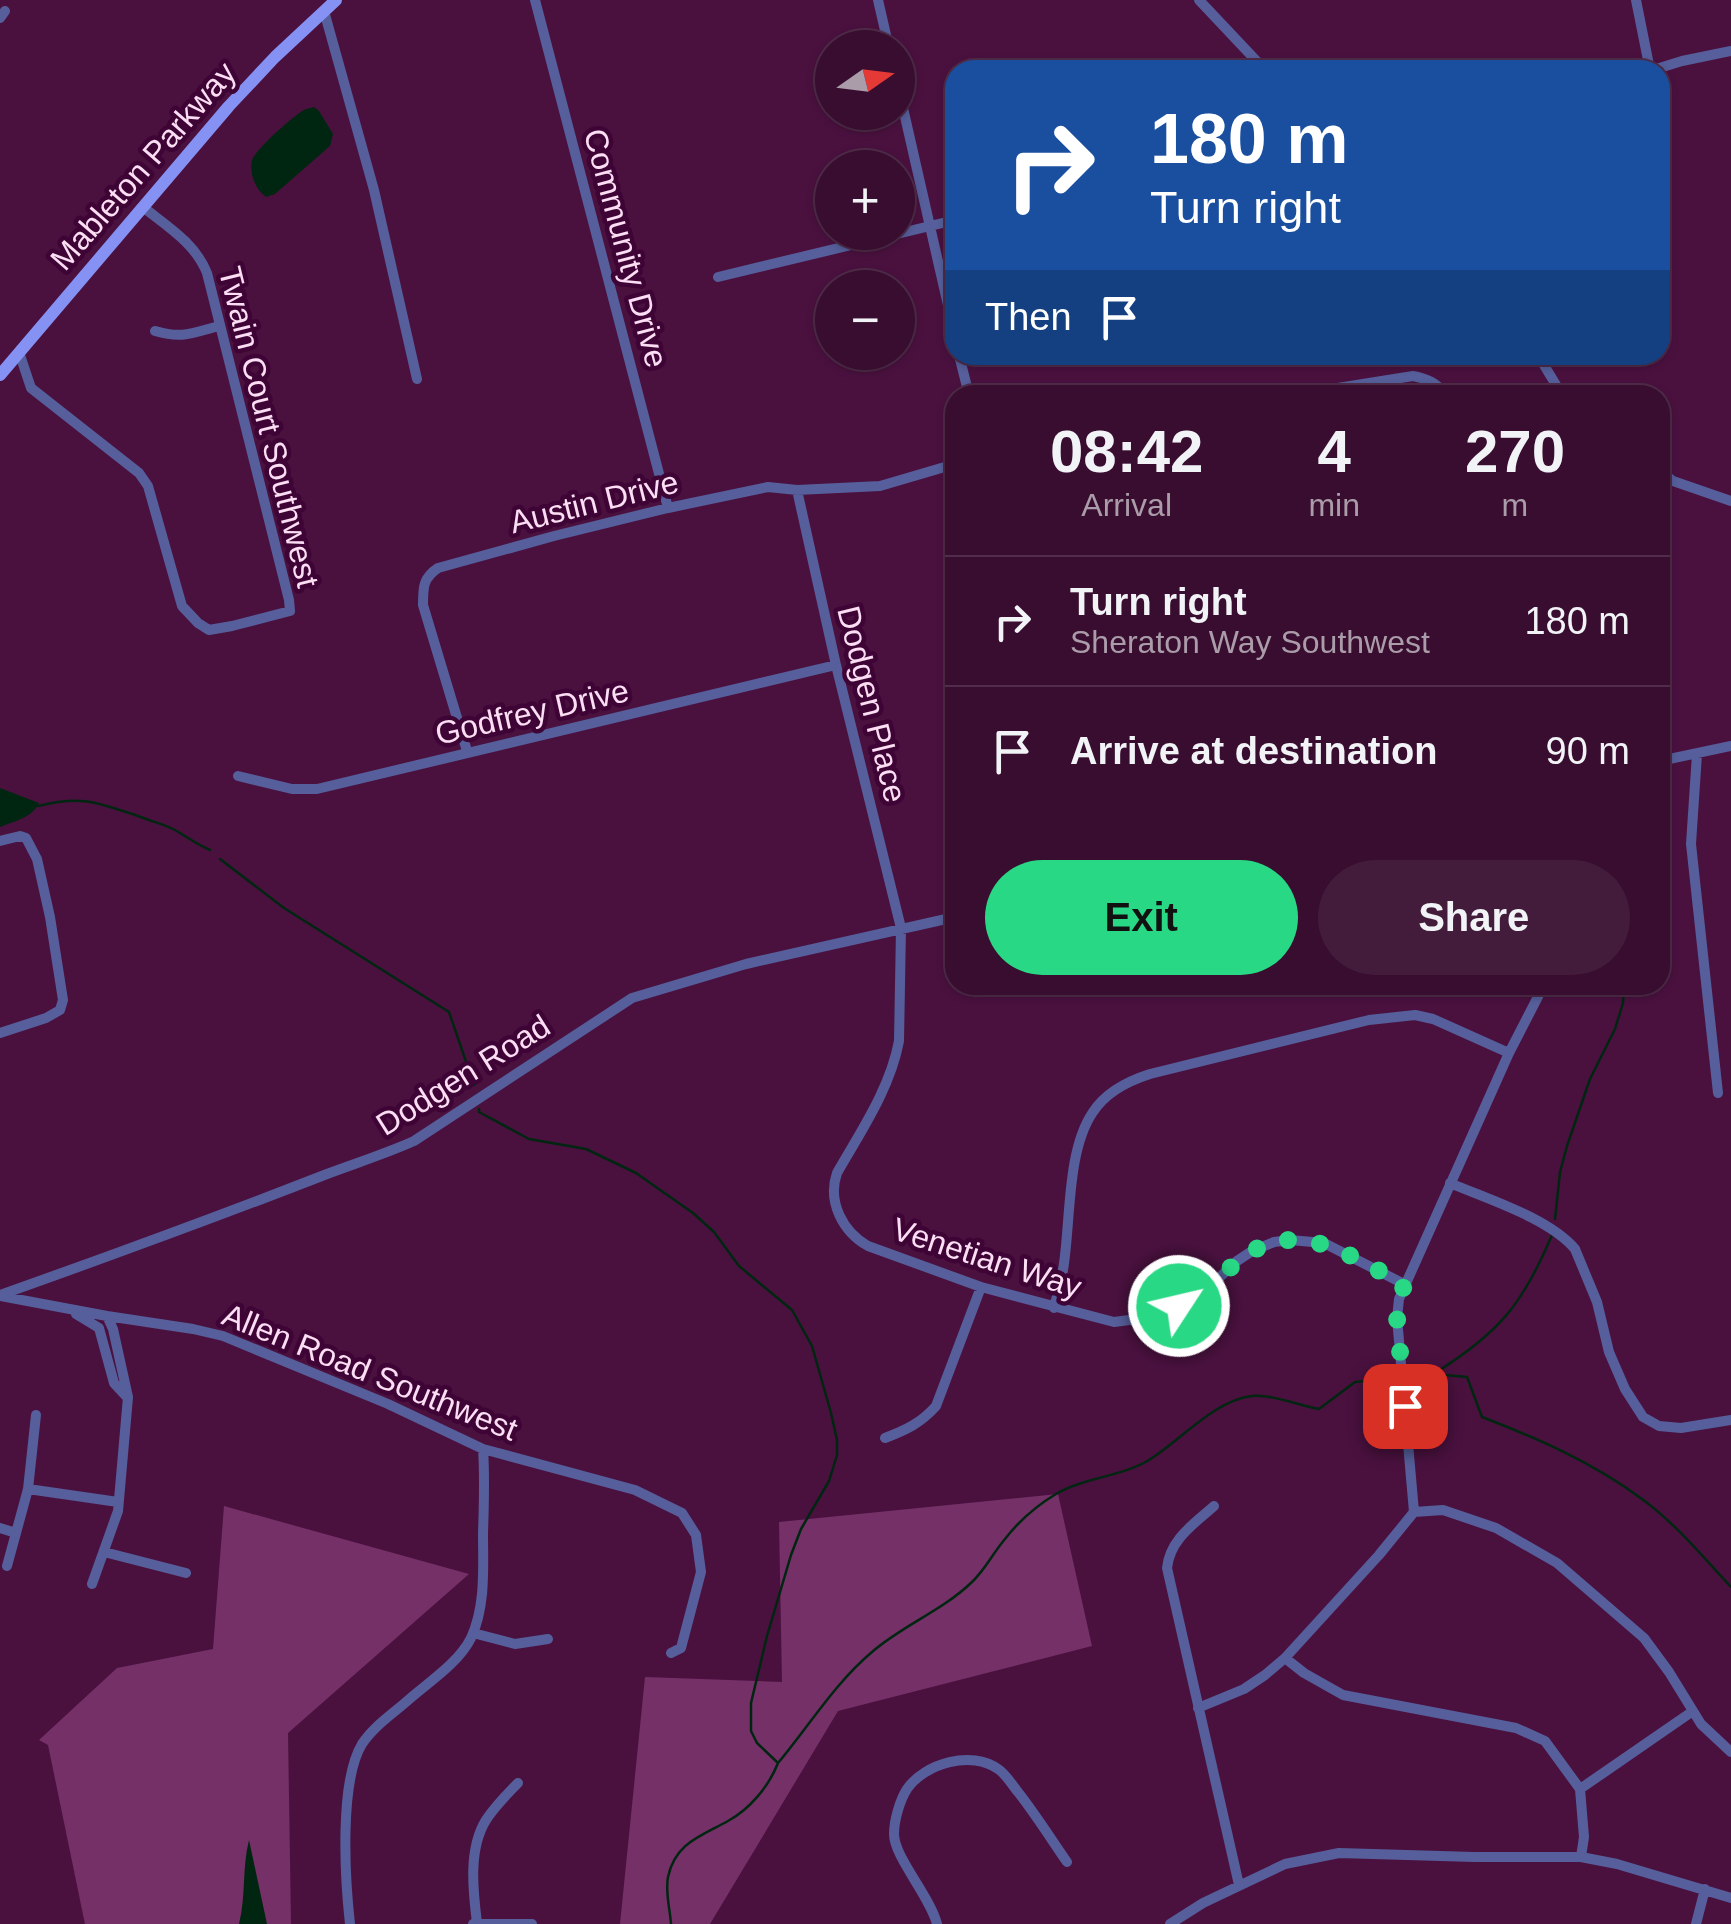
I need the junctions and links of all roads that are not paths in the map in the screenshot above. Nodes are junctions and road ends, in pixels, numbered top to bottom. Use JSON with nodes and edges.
{"nodes":[{"id":1,"x":336,"y":0,"type":"edge"},
{"id":2,"x":535,"y":0,"type":"edge"},
{"id":3,"x":878,"y":0,"type":"edge"},
{"id":4,"x":1199,"y":0,"type":"edge"},
{"id":5,"x":1636,"y":0,"type":"edge"},
{"id":6,"x":324,"y":11,"type":"junction"},
{"id":7,"x":885,"y":30,"type":"edge"},
{"id":8,"x":1731,"y":52,"type":"edge"},
{"id":9,"x":1255,"y":60,"type":"edge"},
{"id":10,"x":1650,"y":60,"type":"edge"},
{"id":11,"x":1670,"y":64,"type":"edge"},
{"id":12,"x":908,"y":130,"type":"edge"},
{"id":13,"x":143,"y":207,"type":"junction"},
{"id":14,"x":945,"y":222,"type":"edge"},
{"id":15,"x":930,"y":225,"type":"junction"},
{"id":16,"x":718,"y":277,"type":"dead end"},
{"id":17,"x":945,"y":292,"type":"edge"},
{"id":18,"x":219,"y":326,"type":"junction"},
{"id":19,"x":155,"y":331,"type":"dead end"},
{"id":20,"x":19,"y":352,"type":"junction"},
{"id":21,"x":0,"y":375,"type":"edge"},
{"id":22,"x":417,"y":380,"type":"dead end"},
{"id":23,"x":1352,"y":385,"type":"edge"},
{"id":24,"x":1438,"y":385,"type":"edge"},
{"id":25,"x":945,"y":467,"type":"edge"},
{"id":26,"x":1670,"y":479,"type":"edge"},
{"id":27,"x":796,"y":490,"type":"junction"},
{"id":28,"x":1731,"y":502,"type":"edge"},
{"id":29,"x":668,"y":508,"type":"junction"},
{"id":30,"x":836,"y":665,"type":"junction"},
{"id":31,"x":1731,"y":746,"type":"edge"},
{"id":32,"x":467,"y":752,"type":"junction"},
{"id":33,"x":1696,"y":754,"type":"junction"},
{"id":34,"x":1670,"y":759,"type":"edge"},
{"id":35,"x":238,"y":776,"type":"dead end"},
{"id":36,"x":0,"y":840,"type":"edge"},
{"id":37,"x":945,"y":919,"type":"edge"},
{"id":38,"x":902,"y":928,"type":"junction"},
{"id":39,"x":1539,"y":995,"type":"edge"},
{"id":40,"x":0,"y":1033,"type":"edge"},
{"id":41,"x":1509,"y":1054,"type":"junction"},
{"id":42,"x":1718,"y":1093,"type":"dead end"},
{"id":43,"x":1450,"y":1183,"type":"junction"},
{"id":44,"x":1404,"y":1284,"type":"junction"},
{"id":45,"x":980,"y":1287,"type":"junction"},
{"id":46,"x":0,"y":1296,"type":"edge"},
{"id":47,"x":64,"y":1308,"type":"junction"},
{"id":48,"x":1054,"y":1308,"type":"junction"},
{"id":49,"x":106,"y":1316,"type":"junction"},
{"id":50,"x":99,"y":1328,"type":"junction"},
{"id":51,"x":114,"y":1359,"type":"junction"},
{"id":52,"x":36,"y":1415,"type":"dead end"},
{"id":53,"x":1731,"y":1420,"type":"edge"},
{"id":54,"x":885,"y":1438,"type":"dead end"},
{"id":55,"x":483,"y":1449,"type":"junction"},
{"id":56,"x":28,"y":1489,"type":"junction"},
{"id":57,"x":118,"y":1502,"type":"junction"},
{"id":58,"x":1214,"y":1506,"type":"dead end"},
{"id":59,"x":1414,"y":1512,"type":"junction"},
{"id":60,"x":0,"y":1528,"type":"edge"},
{"id":61,"x":16,"y":1533,"type":"junction"},
{"id":62,"x":104,"y":1552,"type":"junction"},
{"id":63,"x":7,"y":1566,"type":"dead end"},
{"id":64,"x":186,"y":1574,"type":"dead end"},
{"id":65,"x":92,"y":1584,"type":"dead end"},
{"id":66,"x":473,"y":1633,"type":"junction"},
{"id":67,"x":548,"y":1640,"type":"dead end"},
{"id":68,"x":671,"y":1653,"type":"dead end"},
{"id":69,"x":1285,"y":1658,"type":"junction"},
{"id":70,"x":1198,"y":1708,"type":"junction"},
{"id":71,"x":1693,"y":1711,"type":"junction"},
{"id":72,"x":1731,"y":1752,"type":"edge"},
{"id":73,"x":518,"y":1783,"type":"dead end"},
{"id":74,"x":1580,"y":1790,"type":"junction"},
{"id":75,"x":1581,"y":1858,"type":"junction"},
{"id":76,"x":1067,"y":1862,"type":"dead end"},
{"id":77,"x":1239,"y":1885,"type":"junction"},
{"id":78,"x":1704,"y":1889,"type":"junction"},
{"id":79,"x":1731,"y":1898,"type":"edge"},
{"id":80,"x":350,"y":1924,"type":"edge"},
{"id":81,"x":475,"y":1924,"type":"edge"},
{"id":82,"x":532,"y":1924,"type":"edge"},
{"id":83,"x":937,"y":1924,"type":"edge"},
{"id":84,"x":1170,"y":1924,"type":"edge"},
{"id":85,"x":1696,"y":1924,"type":"edge"}],
"edges":[{"from":1,"to":6,"type":"main road","name":"Mableton Parkway"},
{"from":2,"to":29,"type":"street","name":"Community Drive"},
{"from":3,"to":7,"type":"street"},
{"from":4,"to":9,"type":"street"},
{"from":5,"to":10,"type":"street"},
{"from":6,"to":13,"type":"main road","name":"Mableton Parkway"},
{"from":6,"to":22,"type":"street"},
{"from":8,"to":11,"type":"street"},
{"from":12,"to":15,"type":"street"},
{"from":13,"to":18,"type":"street","name":"Twain Court Southwest"},
{"from":13,"to":20,"type":"main road","name":"Mableton Parkway"},
{"from":14,"to":15,"type":"street"},
{"from":15,"to":16,"type":"street"},
{"from":15,"to":17,"type":"street"},
{"from":18,"to":19,"type":"street"},
{"from":18,"to":20,"type":"street","name":"Twain Court Southwest"},
{"from":20,"to":21,"type":"main road","name":"Mableton Parkway"},
{"from":23,"to":24,"type":"street"},
{"from":25,"to":27,"type":"street","name":"Austin Drive"},
{"from":26,"to":28,"type":"street"},
{"from":27,"to":29,"type":"street","name":"Austin Drive"},
{"from":27,"to":30,"type":"street","name":"Dodgen Place"},
{"from":29,"to":32,"type":"street","name":"Austin Drive"},
{"from":30,"to":32,"type":"street","name":"Godfrey Drive"},
{"from":30,"to":38,"type":"street","name":"Dodgen Place"},
{"from":31,"to":33,"type":"street"},
{"from":32,"to":35,"type":"street","name":"Godfrey Drive"},
{"from":33,"to":34,"type":"street"},
{"from":33,"to":42,"type":"street"},
{"from":36,"to":40,"type":"street"},
{"from":37,"to":38,"type":"street","name":"Dodgen Road"},
{"from":38,"to":45,"type":"street","name":"Venetian Way"},
{"from":38,"to":46,"type":"street","name":"Dodgen Road"},
{"from":39,"to":41,"type":"street"},
{"from":41,"to":43,"type":"street"},
{"from":41,"to":48,"type":"street"},
{"from":43,"to":44,"type":"street"},
{"from":43,"to":53,"type":"street"},
{"from":44,"to":48,"type":"street","name":"Venetian Way"},
{"from":44,"to":59,"type":"street"},
{"from":45,"to":48,"type":"street","name":"Venetian Way"},
{"from":45,"to":54,"type":"street"},
{"from":46,"to":47,"type":"street","name":"Allen Road Southwest"},
{"from":47,"to":49,"type":"street","name":"Allen Road Southwest"},
{"from":47,"to":50,"type":"street"},
{"from":49,"to":50,"type":"street"},
{"from":49,"to":51,"type":"street"},
{"from":49,"to":55,"type":"street","name":"Allen Road Southwest"},
{"from":50,"to":51,"type":"street"},
{"from":51,"to":57,"type":"street"},
{"from":52,"to":56,"type":"street"},
{"from":55,"to":66,"type":"street"},
{"from":55,"to":68,"type":"street","name":"Allen Road Southwest"},
{"from":56,"to":57,"type":"street"},
{"from":56,"to":61,"type":"street"},
{"from":57,"to":62,"type":"street"},
{"from":58,"to":70,"type":"street"},
{"from":59,"to":69,"type":"street"},
{"from":59,"to":71,"type":"street"},
{"from":60,"to":61,"type":"street"},
{"from":61,"to":63,"type":"street"},
{"from":62,"to":64,"type":"street"},
{"from":62,"to":65,"type":"street"},
{"from":66,"to":67,"type":"street"},
{"from":66,"to":80,"type":"street"},
{"from":69,"to":70,"type":"street"},
{"from":69,"to":74,"type":"street"},
{"from":70,"to":77,"type":"street"},
{"from":71,"to":72,"type":"street"},
{"from":71,"to":74,"type":"street"},
{"from":73,"to":81,"type":"street"},
{"from":74,"to":75,"type":"street"},
{"from":75,"to":77,"type":"street"},
{"from":75,"to":78,"type":"street"},
{"from":76,"to":83,"type":"street"},
{"from":77,"to":84,"type":"street"},
{"from":78,"to":79,"type":"street"},
{"from":78,"to":85,"type":"street"},
{"from":81,"to":82,"type":"street"}]}
